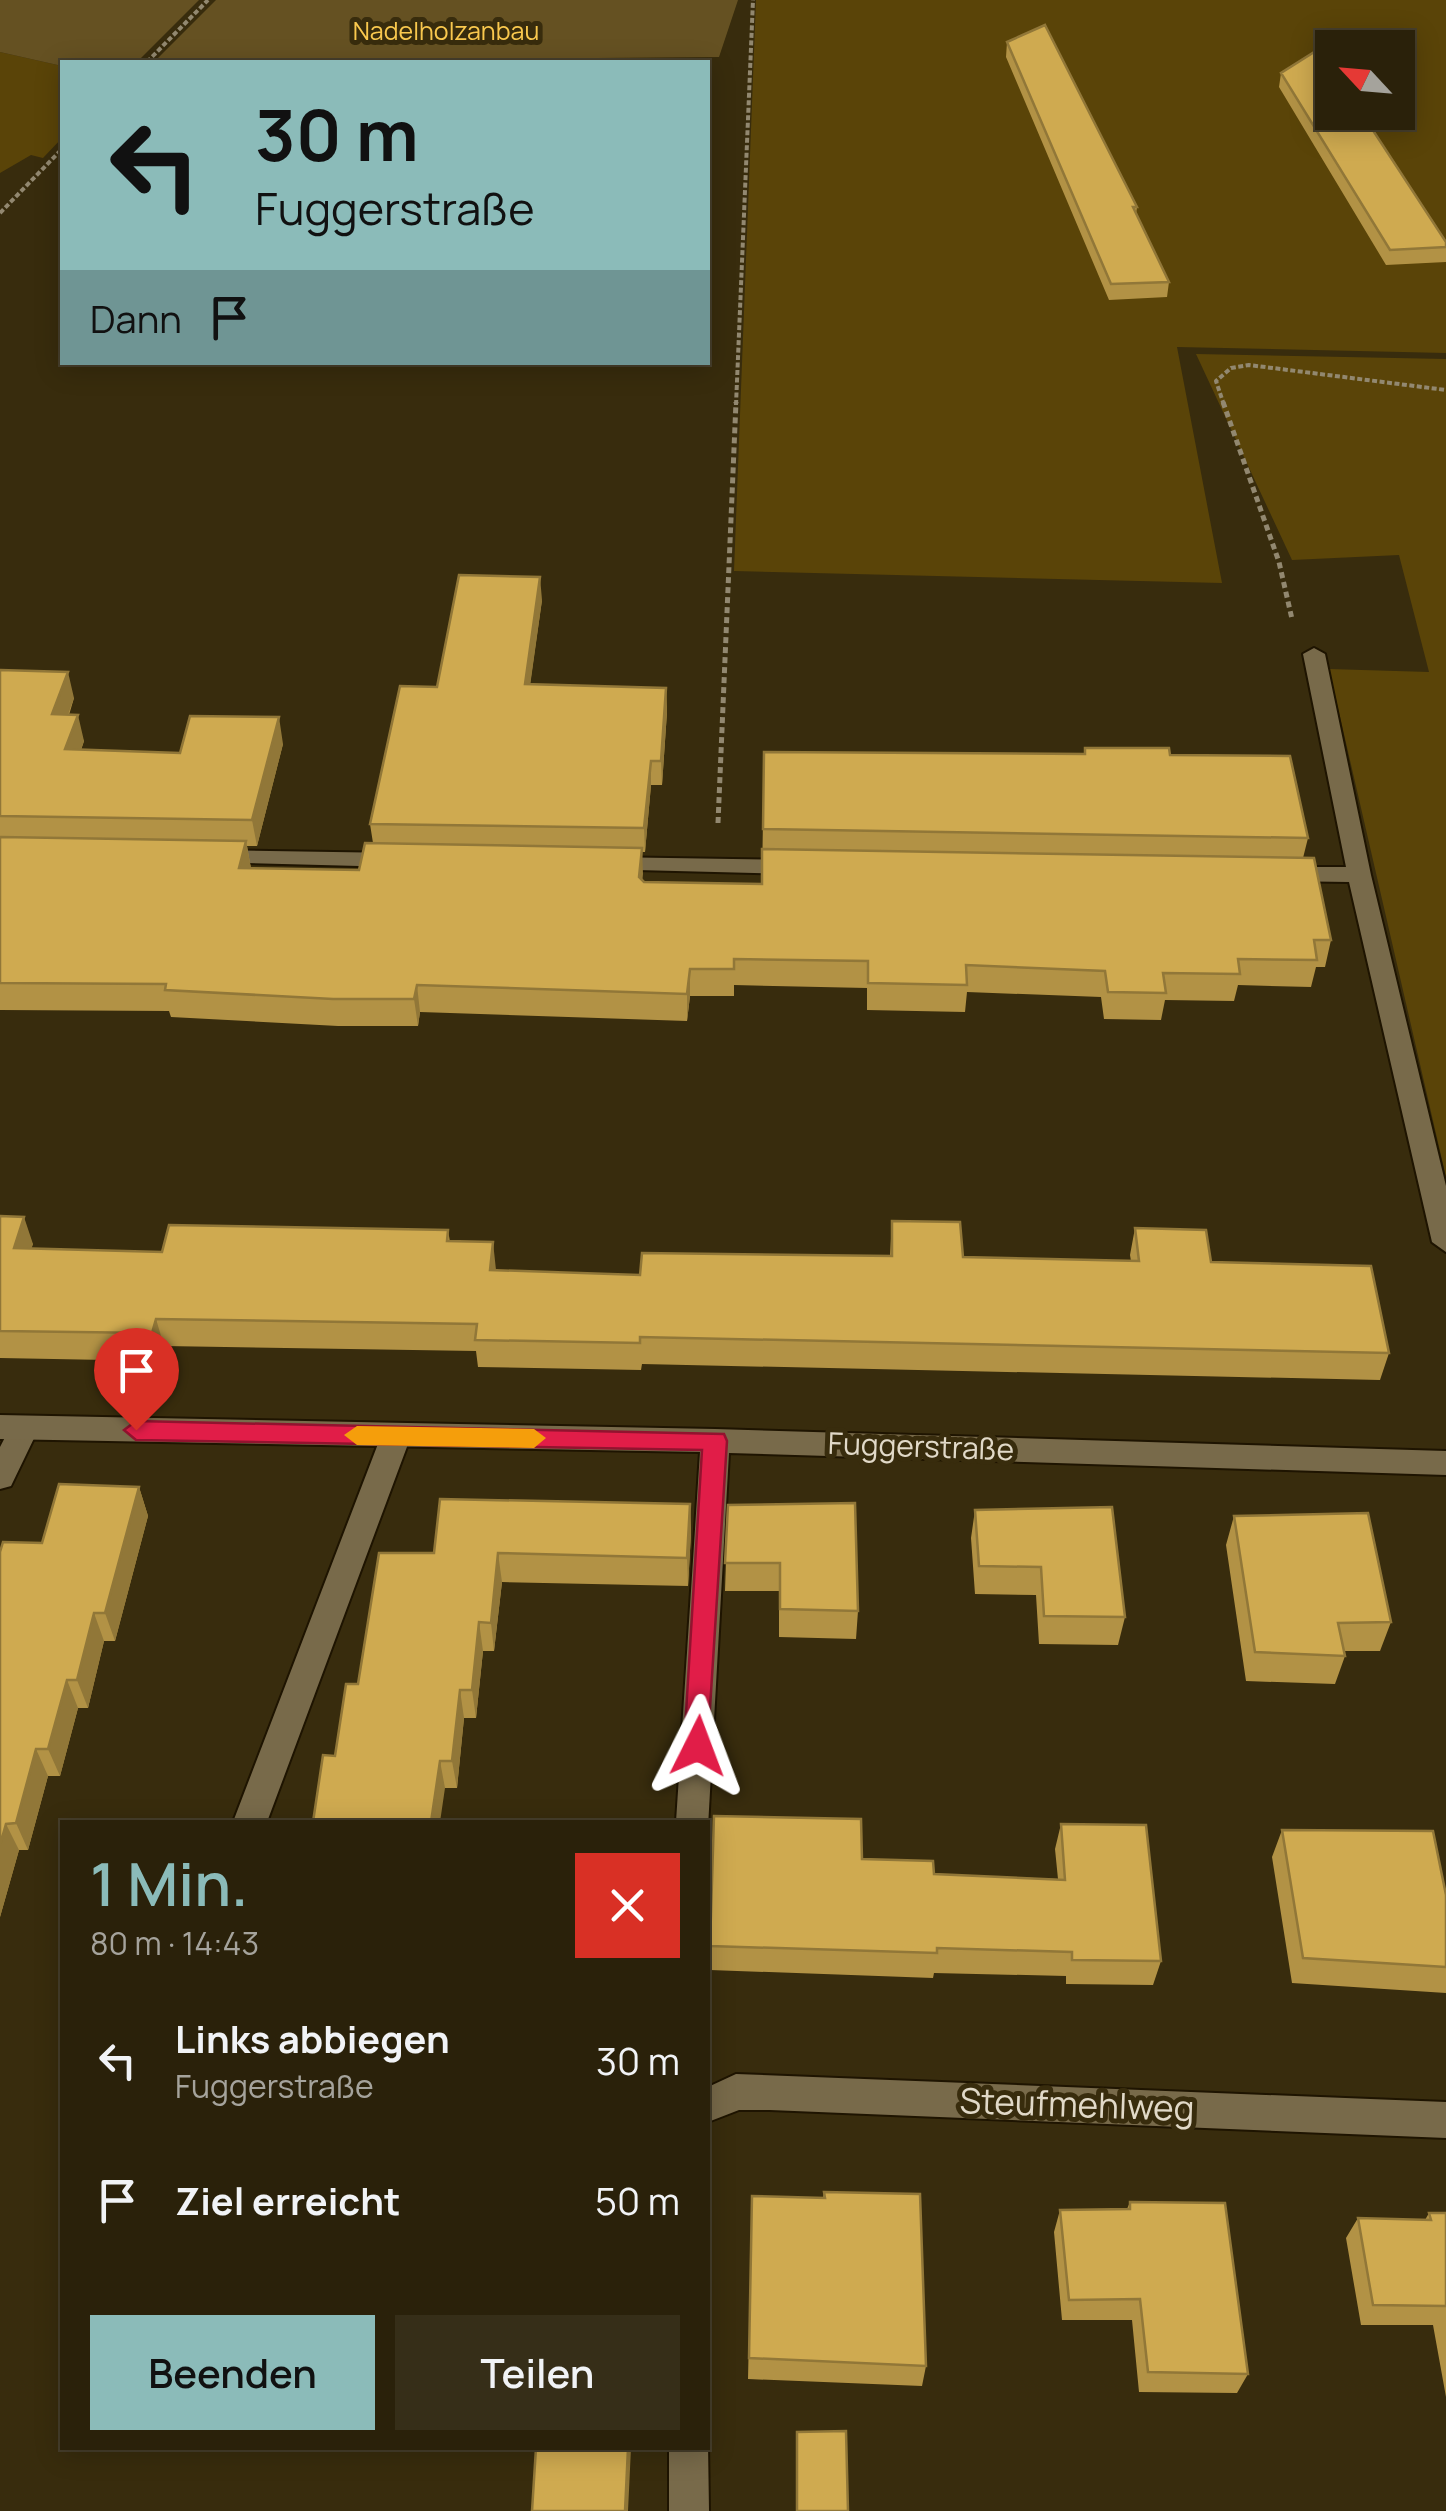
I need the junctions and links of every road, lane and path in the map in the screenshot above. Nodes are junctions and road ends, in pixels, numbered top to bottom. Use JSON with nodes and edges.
{"nodes":[{"id":1,"x":208,"y":0,"type":"edge"},
{"id":2,"x":753,"y":0,"type":"edge"},
{"id":3,"x":149,"y":60,"type":"edge"},
{"id":4,"x":60,"y":151,"type":"edge"},
{"id":5,"x":0,"y":213,"type":"edge"},
{"id":6,"x":1446,"y":390,"type":"edge"},
{"id":7,"x":1293,"y":622,"type":"dead end"},
{"id":8,"x":1314,"y":654,"type":"dead end"},
{"id":9,"x":198,"y":856,"type":"edge"},
{"id":10,"x":417,"y":860,"type":"edge"},
{"id":11,"x":576,"y":863,"type":"edge"},
{"id":12,"x":715,"y":866,"type":"junction"},
{"id":13,"x":812,"y":867,"type":"edge"},
{"id":14,"x":1261,"y":874,"type":"edge"},
{"id":15,"x":1359,"y":875,"type":"junction"},
{"id":16,"x":1446,"y":1242,"type":"edge"},
{"id":17,"x":12,"y":1427,"type":"edge"},
{"id":18,"x":396,"y":1436,"type":"junction"},
{"id":19,"x":715,"y":1441,"type":"junction"},
{"id":20,"x":1446,"y":1463,"type":"edge"},
{"id":21,"x":0,"y":1477,"type":"edge"},
{"id":22,"x":251,"y":1820,"type":"edge"},
{"id":23,"x":693,"y":1820,"type":"edge"},
{"id":24,"x":710,"y":2105,"type":"edge"},
{"id":25,"x":1446,"y":2120,"type":"edge"},
{"id":26,"x":689,"y":2450,"type":"edge"},
{"id":27,"x":688,"y":2511,"type":"edge"}],
"edges":[{"from":1,"to":3,"type":"path"},
{"from":2,"to":12,"type":"path"},
{"from":4,"to":5,"type":"path"},
{"from":6,"to":7,"type":"path"},
{"from":8,"to":15,"type":"street"},
{"from":9,"to":10,"type":"street"},
{"from":11,"to":12,"type":"street"},
{"from":12,"to":13,"type":"street"},
{"from":14,"to":15,"type":"street"},
{"from":15,"to":16,"type":"street"},
{"from":17,"to":18,"type":"street","name":"Fuggerstraße"},
{"from":17,"to":21,"type":"street","name":"Fuggerstraße"},
{"from":18,"to":19,"type":"street","name":"Fuggerstraße"},
{"from":18,"to":22,"type":"street"},
{"from":19,"to":20,"type":"street","name":"Fuggerstraße"},
{"from":19,"to":23,"type":"street"},
{"from":24,"to":25,"type":"street","name":"Steufmehlweg"},
{"from":26,"to":27,"type":"street"}]}
